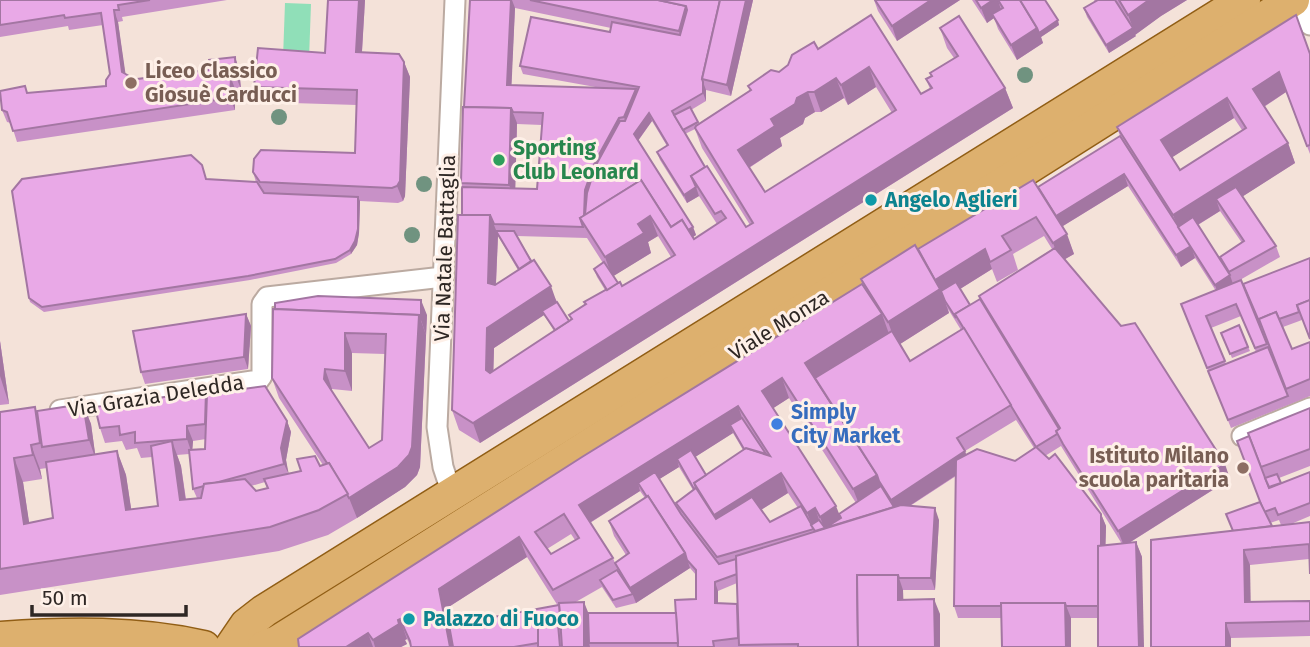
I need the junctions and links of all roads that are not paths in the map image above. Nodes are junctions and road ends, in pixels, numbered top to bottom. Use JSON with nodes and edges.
{"nodes":[{"id":1,"x":454,"y":0,"type":"edge"},
{"id":2,"x":1244,"y":0,"type":"edge"},
{"id":3,"x":1293,"y":0,"type":"edge"},
{"id":4,"x":1300,"y":0,"type":"edge"},
{"id":5,"x":1310,"y":25,"type":"edge"},
{"id":6,"x":443,"y":277,"type":"junction"},
{"id":7,"x":1310,"y":408,"type":"edge"},
{"id":8,"x":38,"y":414,"type":"edge"},
{"id":9,"x":1242,"y":436,"type":"edge"},
{"id":10,"x":452,"y":494,"type":"junction"},
{"id":11,"x":355,"y":555,"type":"junction"},
{"id":12,"x":373,"y":582,"type":"junction"},
{"id":13,"x":0,"y":638,"type":"edge"},
{"id":14,"x":269,"y":646,"type":"edge"},
{"id":15,"x":204,"y":647,"type":"edge"},
{"id":16,"x":231,"y":647,"type":"edge"}],
"edges":[{"from":1,"to":6,"type":"street","name":"Via Natale Battaglia"},
{"from":2,"to":10,"type":"main road","name":"Viale Monza"},
{"from":3,"to":12,"type":"main road","name":"Viale Monza"},
{"from":4,"to":5,"type":"street"},
{"from":6,"to":8,"type":"street","name":"Via Grazia Deledda"},
{"from":6,"to":10,"type":"street","name":"Via Natale Battaglia"},
{"from":7,"to":9,"type":"street"},
{"from":10,"to":11,"type":"main road","name":"Viale Monza"},
{"from":11,"to":12,"type":"main road"},
{"from":11,"to":16,"type":"main road","name":"Viale Monza"},
{"from":12,"to":14,"type":"main road","name":"Viale Monza"},
{"from":13,"to":15,"type":"main road"}]}
